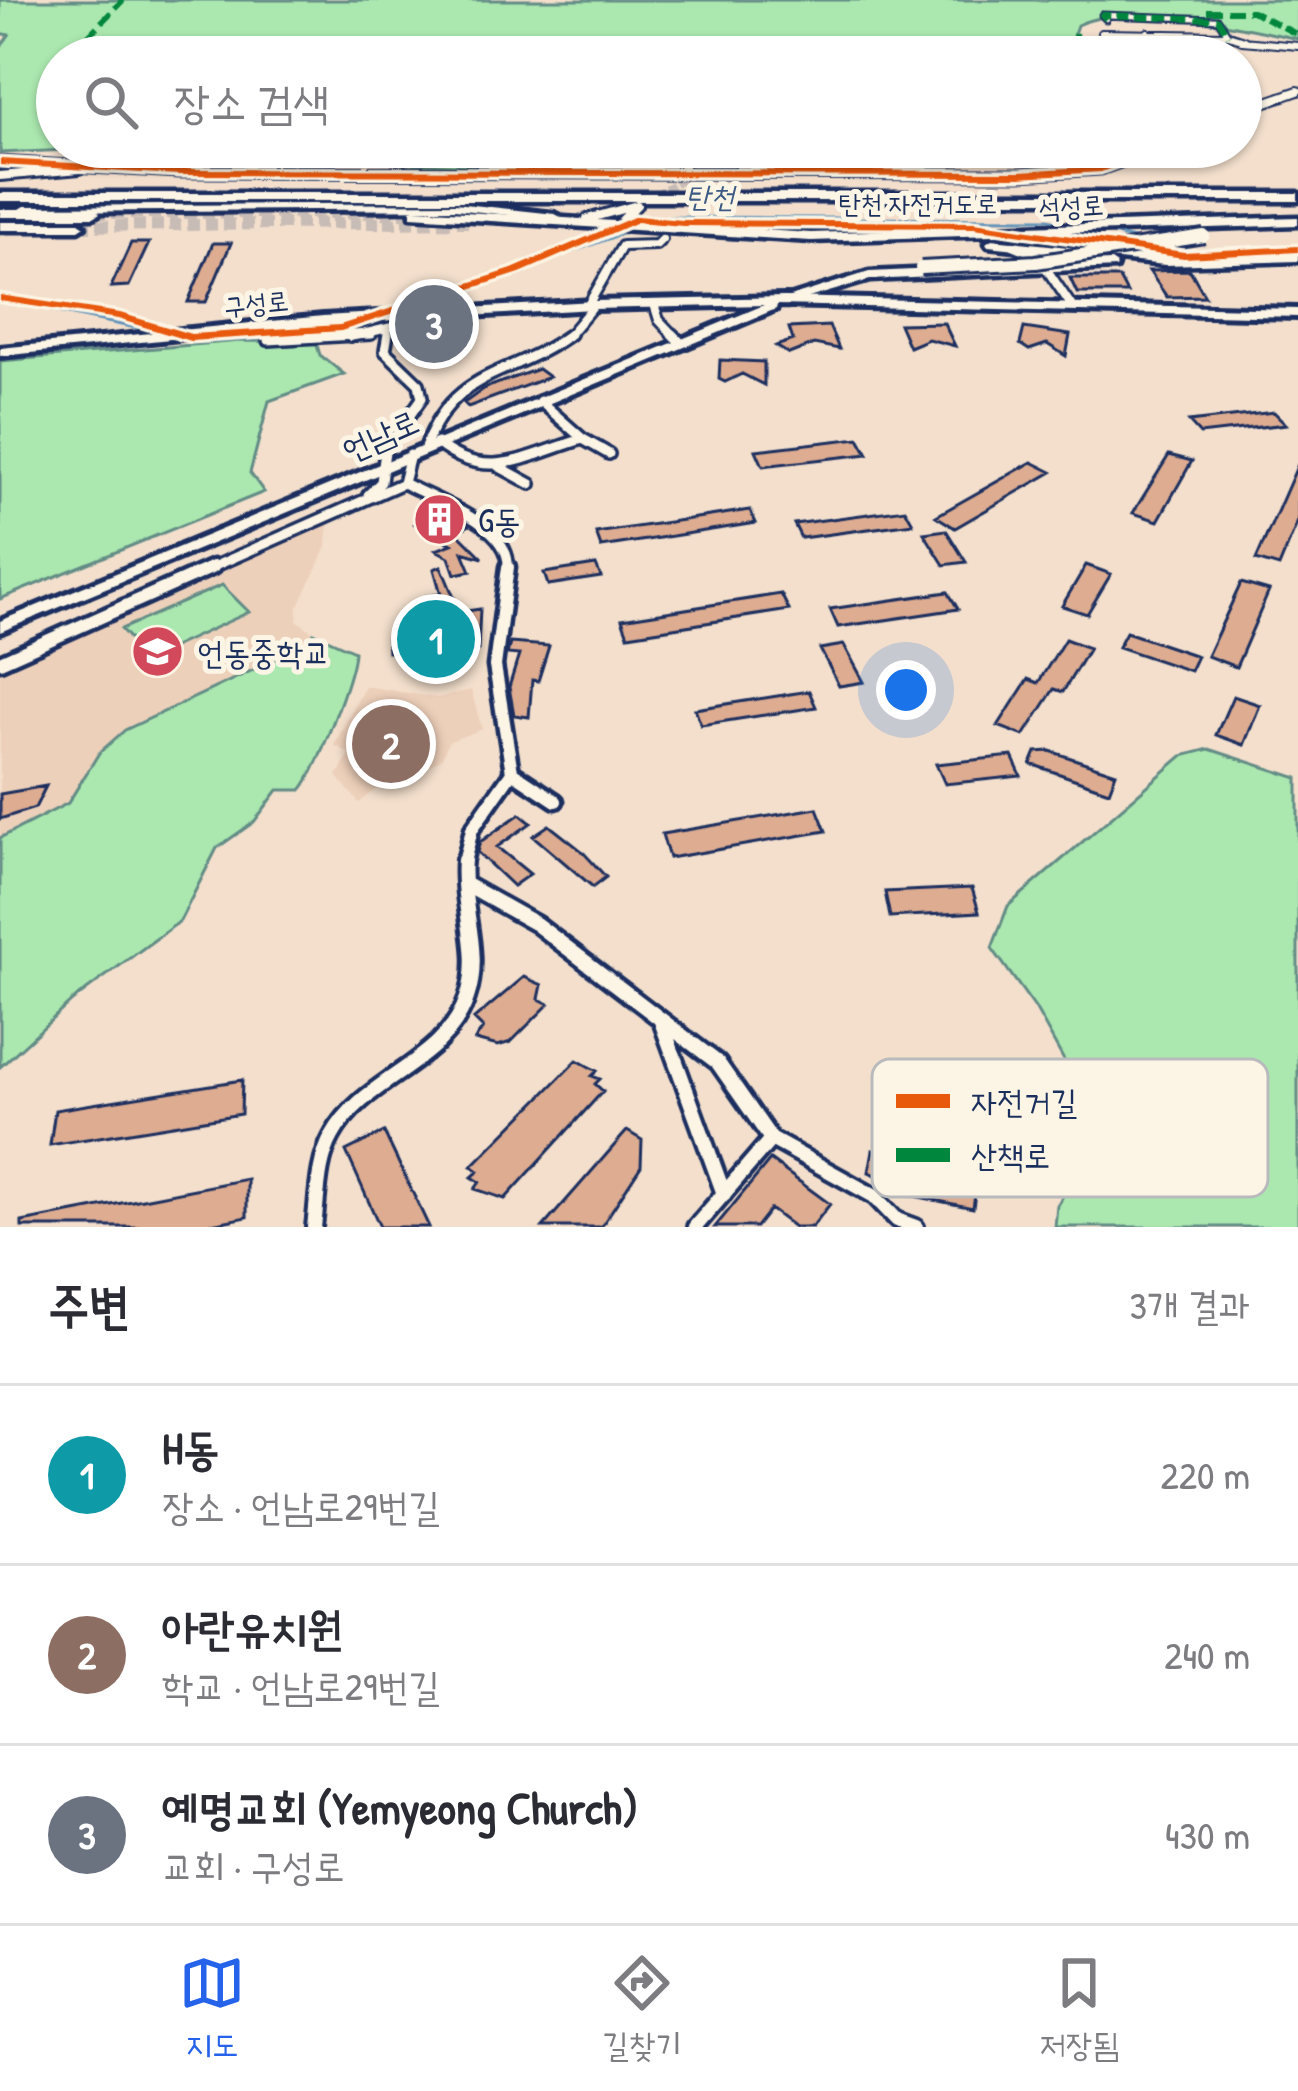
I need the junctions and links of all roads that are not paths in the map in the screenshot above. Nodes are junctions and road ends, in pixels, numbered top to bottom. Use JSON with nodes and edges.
{"nodes":[{"id":1,"x":1106,"y":19,"type":"dead end"},
{"id":2,"x":1228,"y":34,"type":"junction"},
{"id":3,"x":1151,"y":36,"type":"edge"},
{"id":4,"x":1233,"y":36,"type":"edge"},
{"id":5,"x":1262,"y":42,"type":"edge"},
{"id":6,"x":1298,"y":46,"type":"edge"},
{"id":7,"x":1298,"y":91,"type":"edge"},
{"id":8,"x":1262,"y":104,"type":"edge"},
{"id":9,"x":0,"y":162,"type":"edge"},
{"id":10,"x":36,"y":165,"type":"edge"},
{"id":11,"x":45,"y":168,"type":"edge"},
{"id":12,"x":68,"y":168,"type":"edge"},
{"id":13,"x":640,"y":168,"type":"edge"},
{"id":14,"x":1100,"y":168,"type":"edge"},
{"id":15,"x":80,"y":169,"type":"junction"},
{"id":16,"x":639,"y":173,"type":"junction"},
{"id":17,"x":0,"y":176,"type":"edge"},
{"id":18,"x":33,"y":176,"type":"junction"},
{"id":19,"x":0,"y":188,"type":"edge"},
{"id":20,"x":1298,"y":193,"type":"edge"},
{"id":21,"x":0,"y":197,"type":"edge"},
{"id":22,"x":26,"y":209,"type":"dead end"},
{"id":23,"x":0,"y":213,"type":"edge"},
{"id":24,"x":94,"y":213,"type":"tunnel mouth"},
{"id":25,"x":416,"y":213,"type":"tunnel mouth"},
{"id":26,"x":555,"y":217,"type":"junction"},
{"id":27,"x":468,"y":222,"type":"tunnel mouth"},
{"id":28,"x":628,"y":222,"type":"dead end"},
{"id":29,"x":1298,"y":222,"type":"edge"},
{"id":30,"x":590,"y":223,"type":"junction"},
{"id":31,"x":0,"y":224,"type":"edge"},
{"id":32,"x":80,"y":225,"type":"tunnel mouth"},
{"id":33,"x":1031,"y":232,"type":"junction"},
{"id":34,"x":664,"y":234,"type":"junction"},
{"id":35,"x":1012,"y":244,"type":"junction"},
{"id":36,"x":1075,"y":252,"type":"junction"},
{"id":37,"x":1298,"y":257,"type":"edge"},
{"id":38,"x":1193,"y":262,"type":"junction"},
{"id":39,"x":1049,"y":268,"type":"junction"},
{"id":40,"x":784,"y":301,"type":"junction"},
{"id":41,"x":654,"y":304,"type":"junction"},
{"id":42,"x":591,"y":305,"type":"junction"},
{"id":43,"x":1071,"y":305,"type":"junction"},
{"id":44,"x":449,"y":313,"type":"junction"},
{"id":45,"x":1298,"y":313,"type":"edge"},
{"id":46,"x":388,"y":333,"type":"junction"},
{"id":47,"x":268,"y":340,"type":"dead end"},
{"id":48,"x":0,"y":341,"type":"edge"},
{"id":49,"x":681,"y":343,"type":"junction"},
{"id":50,"x":0,"y":352,"type":"edge"},
{"id":51,"x":27,"y":352,"type":"junction"},
{"id":52,"x":540,"y":401,"type":"junction"},
{"id":53,"x":583,"y":439,"type":"junction"},
{"id":54,"x":424,"y":449,"type":"junction"},
{"id":55,"x":609,"y":454,"type":"dead end"},
{"id":56,"x":384,"y":466,"type":"junction"},
{"id":57,"x":498,"y":466,"type":"junction"},
{"id":58,"x":403,"y":483,"type":"junction"},
{"id":59,"x":531,"y":484,"type":"dead end"},
{"id":60,"x":362,"y":500,"type":"junction"},
{"id":61,"x":0,"y":627,"type":"edge"},
{"id":62,"x":0,"y":662,"type":"edge"},
{"id":63,"x":512,"y":772,"type":"junction"},
{"id":64,"x":556,"y":801,"type":"dead end"},
{"id":65,"x":468,"y":886,"type":"junction"},
{"id":66,"x":660,"y":1018,"type":"junction"},
{"id":67,"x":771,"y":1139,"type":"junction"},
{"id":68,"x":724,"y":1194,"type":"junction"},
{"id":69,"x":872,"y":1195,"type":"edge"},
{"id":70,"x":875,"y":1197,"type":"edge"},
{"id":71,"x":314,"y":1227,"type":"edge"},
{"id":72,"x":695,"y":1227,"type":"edge"},
{"id":73,"x":916,"y":1227,"type":"edge"}],
"edges":[{"from":1,"to":2,"type":"street"},
{"from":2,"to":3,"type":"street"},
{"from":2,"to":4,"type":"street"},
{"from":5,"to":6,"type":"street"},
{"from":7,"to":8,"type":"street"},
{"from":9,"to":10,"type":"street"},
{"from":11,"to":18,"type":"street"},
{"from":12,"to":15,"type":"street"},
{"from":13,"to":16,"type":"street"},
{"from":14,"to":16,"type":"street"},
{"from":15,"to":16,"type":"street"},
{"from":15,"to":18,"type":"street"},
{"from":17,"to":18,"type":"street"},
{"from":19,"to":20,"type":"highway"},
{"from":20,"to":21,"type":"highway"},
{"from":22,"to":26,"type":"main road"},
{"from":23,"to":24,"type":"highway"},
{"from":25,"to":26,"type":"highway","name":"석성로"},
{"from":26,"to":30,"type":"highway","name":"석성로"},
{"from":27,"to":30,"type":"highway"},
{"from":28,"to":30,"type":"street"},
{"from":29,"to":33,"type":"highway","name":"석성로"},
{"from":29,"to":40,"type":"highway","bridge":true},
{"from":30,"to":34,"type":"highway","name":"석성로"},
{"from":30,"to":34,"type":"highway","name":"석성로"},
{"from":31,"to":32,"type":"highway"},
{"from":33,"to":34,"type":"highway","name":"석성로"},
{"from":33,"to":36,"type":"highway"},
{"from":34,"to":35,"type":"highway","name":"석성로"},
{"from":34,"to":42,"type":"street"},
{"from":35,"to":36,"type":"highway","name":"석성로"},
{"from":35,"to":39,"type":"street"},
{"from":36,"to":38,"type":"highway","name":"석성로"},
{"from":37,"to":38,"type":"highway","name":"석성로"},
{"from":38,"to":39,"type":"highway"},
{"from":39,"to":40,"type":"highway"},
{"from":39,"to":43,"type":"street"},
{"from":40,"to":41,"type":"main road","name":"구성로"},
{"from":40,"to":43,"type":"main road","name":"구성로"},
{"from":40,"to":49,"type":"main road","name":"언남로"},
{"from":41,"to":42,"type":"main road","name":"구성로"},
{"from":41,"to":49,"type":"street"},
{"from":42,"to":44,"type":"main road","name":"구성로"},
{"from":42,"to":54,"type":"street"},
{"from":43,"to":45,"type":"main road","name":"구성로"},
{"from":44,"to":46,"type":"street"},
{"from":44,"to":51,"type":"main road","name":"구성로"},
{"from":46,"to":47,"type":"street"},
{"from":46,"to":56,"type":"street"},
{"from":48,"to":51,"type":"main road"},
{"from":49,"to":52,"type":"main road","name":"언남로"},
{"from":50,"to":51,"type":"main road","name":"구성로"},
{"from":52,"to":53,"type":"street"},
{"from":52,"to":54,"type":"main road","name":"언남로"},
{"from":53,"to":55,"type":"street"},
{"from":53,"to":57,"type":"street"},
{"from":54,"to":56,"type":"main road","name":"언남로"},
{"from":54,"to":57,"type":"street"},
{"from":54,"to":58,"type":"street"},
{"from":56,"to":60,"type":"street"},
{"from":56,"to":61,"type":"main road","name":"언남로"},
{"from":57,"to":59,"type":"street"},
{"from":58,"to":60,"type":"street"},
{"from":58,"to":63,"type":"street"},
{"from":60,"to":62,"type":"street"},
{"from":63,"to":64,"type":"street"},
{"from":63,"to":65,"type":"street"},
{"from":65,"to":66,"type":"street"},
{"from":65,"to":71,"type":"street"},
{"from":66,"to":67,"type":"street"},
{"from":66,"to":68,"type":"street"},
{"from":67,"to":68,"type":"street"},
{"from":67,"to":69,"type":"street"},
{"from":68,"to":72,"type":"street"},
{"from":70,"to":73,"type":"street"}]}
